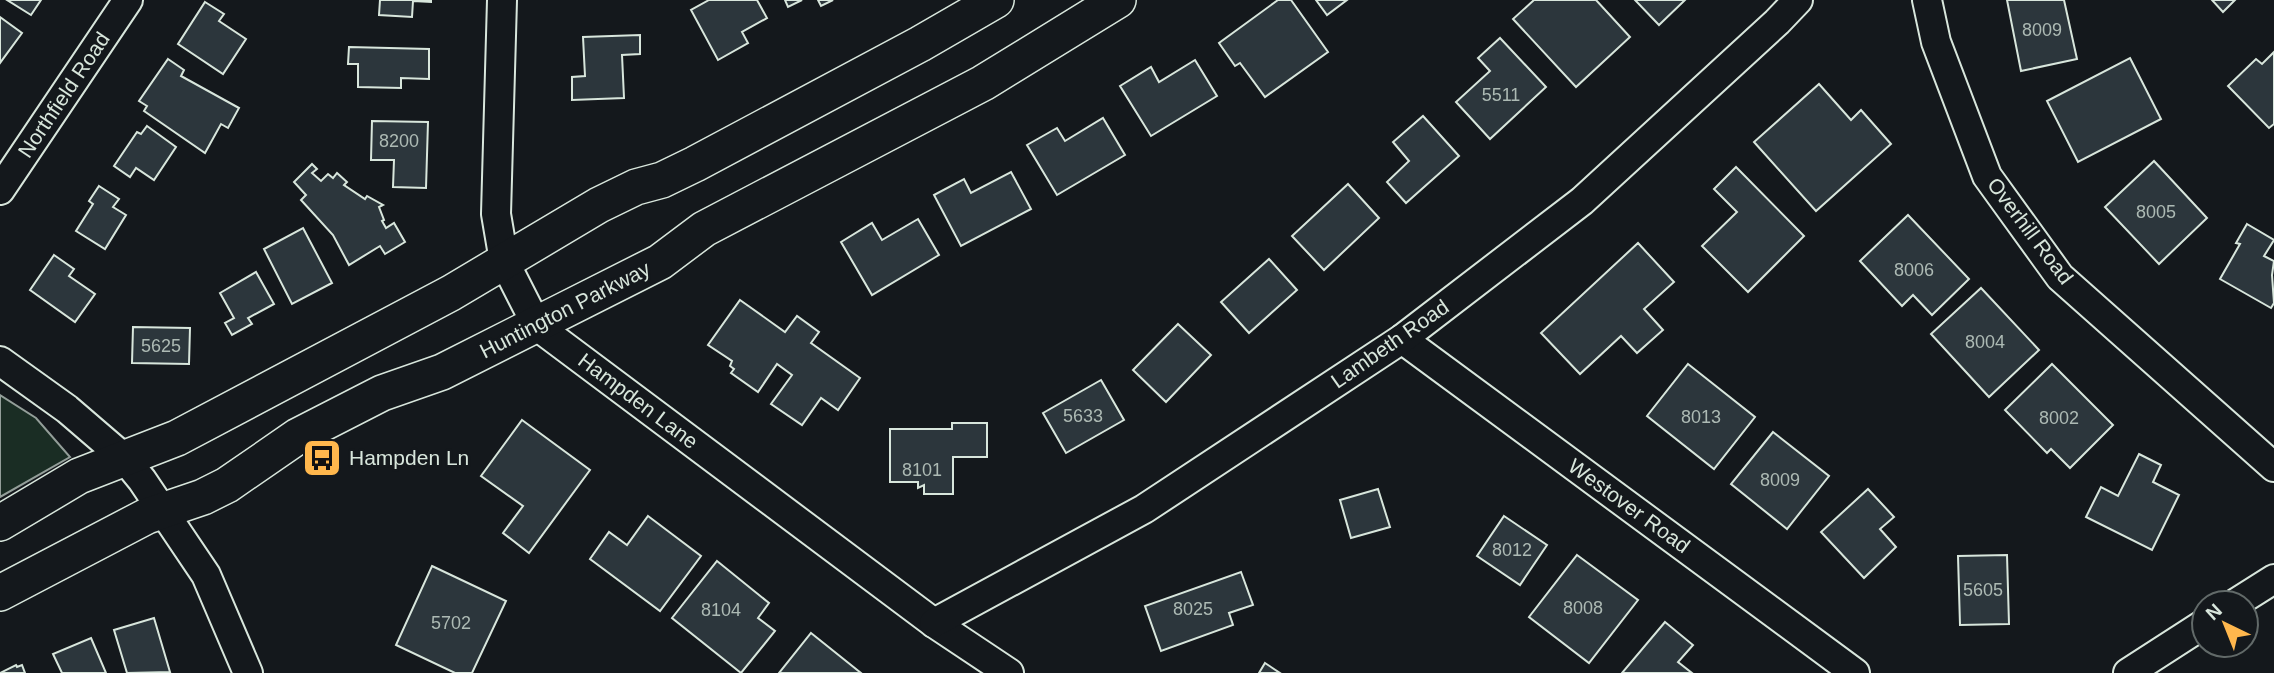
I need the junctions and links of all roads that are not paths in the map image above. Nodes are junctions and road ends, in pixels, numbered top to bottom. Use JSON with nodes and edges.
{"nodes":[{"id":1,"x":128,"y":0,"type":"edge"},
{"id":2,"x":502,"y":0,"type":"edge"},
{"id":3,"x":996,"y":0,"type":"edge"},
{"id":4,"x":1118,"y":0,"type":"edge"},
{"id":5,"x":1798,"y":0,"type":"edge"},
{"id":6,"x":1927,"y":0,"type":"edge"},
{"id":7,"x":0,"y":190,"type":"edge"},
{"id":8,"x":504,"y":261,"type":"junction"},
{"id":9,"x":537,"y":326,"type":"junction"},
{"id":10,"x":1402,"y":339,"type":"junction"},
{"id":11,"x":0,"y":361,"type":"edge"},
{"id":12,"x":124,"y":458,"type":"junction"},
{"id":13,"x":2274,"y":467,"type":"edge"},
{"id":14,"x":164,"y":510,"type":"junction"},
{"id":15,"x":0,"y":523,"type":"edge"},
{"id":16,"x":2274,"y":579,"type":"edge"},
{"id":17,"x":2258,"y":589,"type":"edge"},
{"id":18,"x":0,"y":593,"type":"edge"},
{"id":19,"x":934,"y":623,"type":"junction"},
{"id":20,"x":2190,"y":633,"type":"edge"},
{"id":21,"x":248,"y":673,"type":"edge"},
{"id":22,"x":1009,"y":673,"type":"edge"},
{"id":23,"x":1855,"y":673,"type":"edge"},
{"id":24,"x":2127,"y":673,"type":"edge"}],
"edges":[{"from":1,"to":7,"type":"street","name":"Northfield Road"},
{"from":2,"to":8,"type":"street","name":"Hampden Lane"},
{"from":3,"to":8,"type":"street"},
{"from":4,"to":9,"type":"street","name":"Huntington Parkway"},
{"from":5,"to":10,"type":"street","name":"Lambeth Road"},
{"from":6,"to":13,"type":"street","name":"Overhill Road"},
{"from":8,"to":9,"type":"street","name":"Hampden Lane"},
{"from":8,"to":12,"type":"street"},
{"from":9,"to":14,"type":"street","name":"Huntington Parkway"},
{"from":9,"to":19,"type":"street","name":"Hampden Lane"},
{"from":10,"to":19,"type":"street","name":"Lambeth Road"},
{"from":10,"to":23,"type":"street","name":"Westover Road"},
{"from":11,"to":12,"type":"street"},
{"from":12,"to":14,"type":"street"},
{"from":12,"to":15,"type":"street"},
{"from":14,"to":18,"type":"street","name":"Huntington Parkway"},
{"from":14,"to":21,"type":"street"},
{"from":16,"to":17,"type":"street"},
{"from":19,"to":22,"type":"street","name":"Hampden Lane"},
{"from":20,"to":24,"type":"street"}]}
